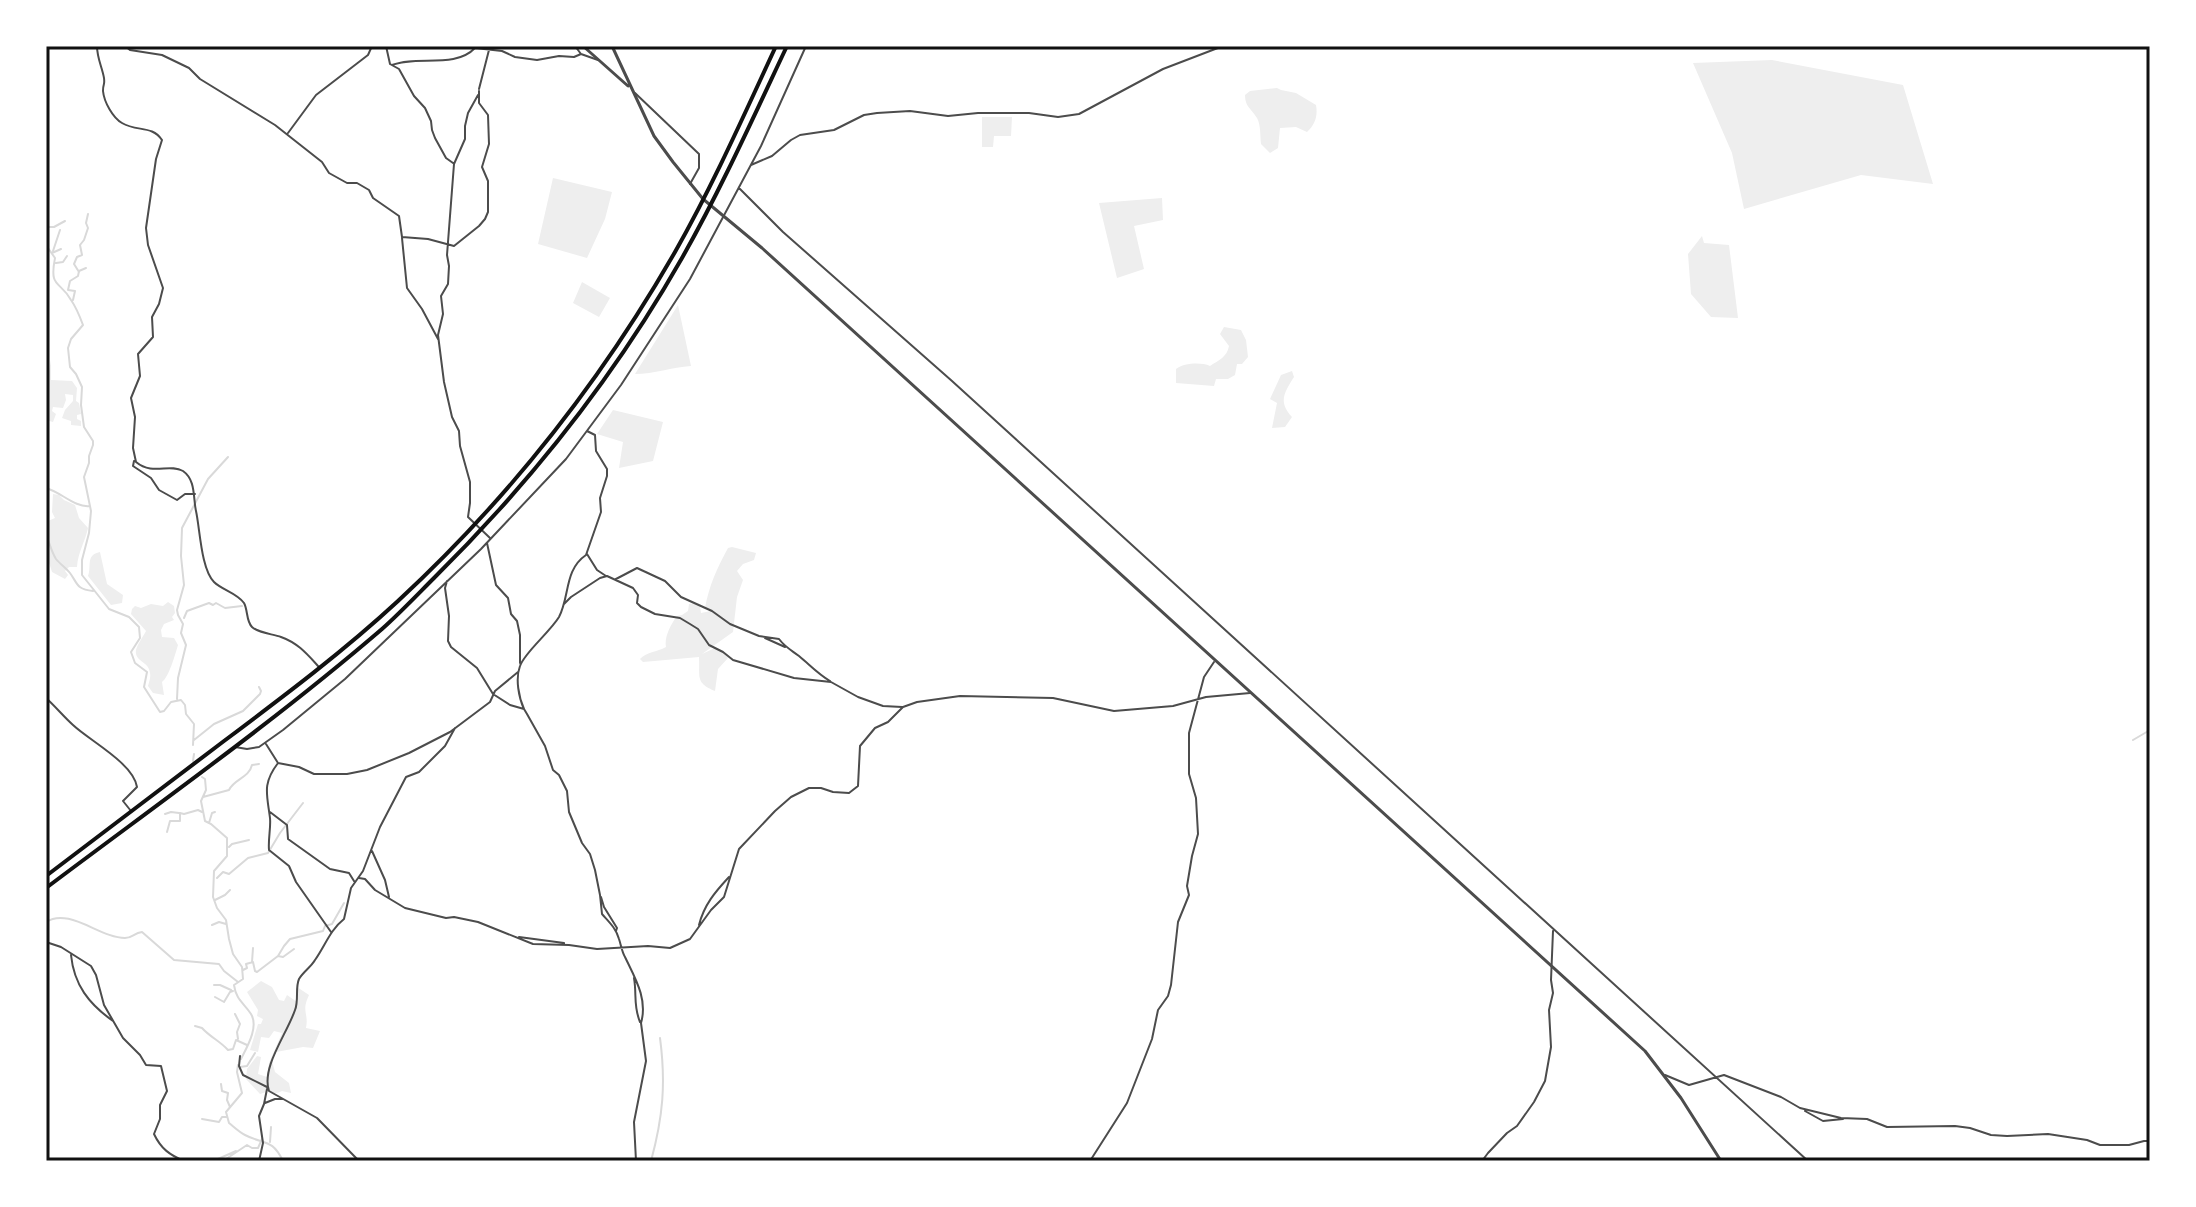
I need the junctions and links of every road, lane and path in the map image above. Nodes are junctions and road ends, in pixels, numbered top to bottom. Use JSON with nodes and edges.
{"nodes":[{"id":1,"x":97,"y":46,"type":"edge"},
{"id":2,"x":125,"y":46,"type":"edge"},
{"id":3,"x":372,"y":46,"type":"edge"},
{"id":4,"x":386,"y":46,"type":"edge"},
{"id":5,"x":575,"y":46,"type":"edge"},
{"id":6,"x":583,"y":46,"type":"edge"},
{"id":7,"x":612,"y":46,"type":"edge"},
{"id":8,"x":776,"y":46,"type":"edge"},
{"id":9,"x":787,"y":46,"type":"edge"},
{"id":10,"x":806,"y":46,"type":"edge"},
{"id":11,"x":1223,"y":46,"type":"edge"},
{"id":12,"x":490,"y":47,"type":"edge"},
{"id":13,"x":581,"y":54,"type":"junction"},
{"id":14,"x":602,"y":63,"type":"junction"},
{"id":15,"x":392,"y":65,"type":"junction"},
{"id":16,"x":632,"y":89,"type":"junction"},
{"id":17,"x":479,"y":91,"type":"junction"},
{"id":18,"x":287,"y":134,"type":"junction"},
{"id":19,"x":454,"y":164,"type":"junction"},
{"id":20,"x":750,"y":166,"type":"junction"},
{"id":21,"x":690,"y":184,"type":"junction"},
{"id":22,"x":739,"y":188,"type":"junction"},
{"id":23,"x":703,"y":199,"type":"junction"},
{"id":24,"x":711,"y":205,"type":"junction"},
{"id":25,"x":724,"y":216,"type":"junction"},
{"id":26,"x":402,"y":237,"type":"junction"},
{"id":27,"x":448,"y":244,"type":"junction"},
{"id":28,"x":440,"y":342,"type":"junction"},
{"id":29,"x":586,"y":431,"type":"junction"},
{"id":30,"x":134,"y":456,"type":"junction"},
{"id":31,"x":195,"y":494,"type":"junction"},
{"id":32,"x":475,"y":524,"type":"junction"},
{"id":33,"x":482,"y":530,"type":"junction"},
{"id":34,"x":491,"y":539,"type":"junction"},
{"id":35,"x":487,"y":543,"type":"junction"},
{"id":36,"x":587,"y":553,"type":"junction"},
{"id":37,"x":607,"y":576,"type":"junction"},
{"id":38,"x":448,"y":579,"type":"junction"},
{"id":39,"x":615,"y":579,"type":"junction"},
{"id":40,"x":564,"y":604,"type":"junction"},
{"id":41,"x":1215,"y":661,"type":"junction"},
{"id":42,"x":520,"y":664,"type":"junction"},
{"id":43,"x":320,"y":668,"type":"junction"},
{"id":44,"x":518,"y":672,"type":"junction"},
{"id":45,"x":831,"y":682,"type":"junction"},
{"id":46,"x":1251,"y":693,"type":"junction"},
{"id":47,"x":493,"y":694,"type":"junction"},
{"id":48,"x":46,"y":698,"type":"edge"},
{"id":49,"x":1199,"y":699,"type":"junction"},
{"id":50,"x":903,"y":707,"type":"junction"},
{"id":51,"x":524,"y":709,"type":"junction"},
{"id":52,"x":455,"y":728,"type":"junction"},
{"id":53,"x":264,"y":743,"type":"junction"},
{"id":54,"x":234,"y":746,"type":"junction"},
{"id":55,"x":278,"y":763,"type":"junction"},
{"id":56,"x":267,"y":808,"type":"junction"},
{"id":57,"x":131,"y":812,"type":"junction"},
{"id":58,"x":372,"y":849,"type":"junction"},
{"id":59,"x":46,"y":876,"type":"edge"},
{"id":60,"x":730,"y":876,"type":"junction"},
{"id":61,"x":359,"y":878,"type":"junction"},
{"id":62,"x":354,"y":883,"type":"junction"},
{"id":63,"x":46,"y":888,"type":"edge"},
{"id":64,"x":390,"y":898,"type":"junction"},
{"id":65,"x":1553,"y":929,"type":"junction"},
{"id":66,"x":697,"y":930,"type":"junction"},
{"id":67,"x":332,"y":933,"type":"junction"},
{"id":68,"x":46,"y":942,"type":"edge"},
{"id":69,"x":621,"y":948,"type":"junction"},
{"id":70,"x":71,"y":953,"type":"junction"},
{"id":71,"x":1552,"y":966,"type":"junction"},
{"id":72,"x":634,"y":974,"type":"junction"},
{"id":73,"x":114,"y":1022,"type":"junction"},
{"id":74,"x":641,"y":1023,"type":"junction"},
{"id":75,"x":240,"y":1056,"type":"dead end"},
{"id":76,"x":1664,"y":1074,"type":"junction"},
{"id":77,"x":1716,"y":1076,"type":"junction"},
{"id":78,"x":267,"y":1087,"type":"junction"},
{"id":79,"x":285,"y":1099,"type":"junction"},
{"id":80,"x":264,"y":1104,"type":"junction"},
{"id":81,"x":1800,"y":1108,"type":"junction"},
{"id":82,"x":1848,"y":1118,"type":"junction"},
{"id":83,"x":2150,"y":1141,"type":"edge"},
{"id":84,"x":184,"y":1161,"type":"edge"},
{"id":85,"x":259,"y":1161,"type":"edge"},
{"id":86,"x":359,"y":1161,"type":"edge"},
{"id":87,"x":636,"y":1161,"type":"edge"},
{"id":88,"x":1090,"y":1161,"type":"edge"},
{"id":89,"x":1482,"y":1161,"type":"edge"},
{"id":90,"x":1721,"y":1161,"type":"edge"},
{"id":91,"x":1808,"y":1161,"type":"edge"}],
"edges":[{"from":1,"to":30,"type":"street"},
{"from":2,"to":18,"type":"street"},
{"from":3,"to":18,"type":"street"},
{"from":4,"to":15,"type":"street"},
{"from":5,"to":13,"type":"street"},
{"from":6,"to":14,"type":"street"},
{"from":7,"to":16,"type":"street"},
{"from":8,"to":23,"type":"highway"},
{"from":9,"to":24,"type":"highway"},
{"from":10,"to":20,"type":"street"},
{"from":11,"to":20,"type":"street"},
{"from":12,"to":13,"type":"street"},
{"from":12,"to":15,"type":"street"},
{"from":12,"to":17,"type":"street"},
{"from":13,"to":14,"type":"street"},
{"from":14,"to":16,"type":"street"},
{"from":15,"to":19,"type":"street"},
{"from":16,"to":21,"type":"street"},
{"from":16,"to":21,"type":"street"},
{"from":17,"to":19,"type":"street"},
{"from":17,"to":27,"type":"street"},
{"from":18,"to":26,"type":"street"},
{"from":19,"to":27,"type":"street"},
{"from":20,"to":22,"type":"street"},
{"from":21,"to":23,"type":"street"},
{"from":22,"to":25,"type":"street"},
{"from":22,"to":65,"type":"street"},
{"from":23,"to":24,"type":"street"},
{"from":23,"to":32,"type":"highway"},
{"from":24,"to":25,"type":"street"},
{"from":24,"to":33,"type":"highway"},
{"from":25,"to":29,"type":"street"},
{"from":25,"to":41,"type":"street"},
{"from":26,"to":27,"type":"street"},
{"from":26,"to":28,"type":"street"},
{"from":27,"to":28,"type":"street"},
{"from":28,"to":32,"type":"street"},
{"from":29,"to":34,"type":"street"},
{"from":29,"to":36,"type":"street"},
{"from":30,"to":31,"type":"street"},
{"from":30,"to":31,"type":"street"},
{"from":31,"to":43,"type":"street"},
{"from":32,"to":33,"type":"street"},
{"from":32,"to":43,"type":"highway"},
{"from":33,"to":34,"type":"street"},
{"from":33,"to":54,"type":"highway"},
{"from":34,"to":35,"type":"street"},
{"from":35,"to":38,"type":"street"},
{"from":35,"to":42,"type":"street"},
{"from":36,"to":37,"type":"street"},
{"from":36,"to":40,"type":"street"},
{"from":37,"to":39,"type":"street"},
{"from":37,"to":40,"type":"street"},
{"from":38,"to":47,"type":"street"},
{"from":38,"to":53,"type":"street"},
{"from":39,"to":45,"type":"street"},
{"from":39,"to":45,"type":"street"},
{"from":40,"to":42,"type":"street"},
{"from":41,"to":46,"type":"street"},
{"from":41,"to":49,"type":"street"},
{"from":42,"to":44,"type":"street"},
{"from":43,"to":57,"type":"highway"},
{"from":44,"to":47,"type":"street"},
{"from":44,"to":51,"type":"street"},
{"from":45,"to":50,"type":"street"},
{"from":46,"to":49,"type":"street"},
{"from":46,"to":71,"type":"street"},
{"from":47,"to":51,"type":"street"},
{"from":47,"to":52,"type":"street"},
{"from":48,"to":57,"type":"street"},
{"from":49,"to":50,"type":"street"},
{"from":49,"to":88,"type":"street"},
{"from":50,"to":60,"type":"street"},
{"from":51,"to":69,"type":"street"},
{"from":52,"to":55,"type":"street"},
{"from":52,"to":58,"type":"street"},
{"from":53,"to":54,"type":"street"},
{"from":53,"to":55,"type":"street"},
{"from":54,"to":63,"type":"highway"},
{"from":55,"to":56,"type":"street"},
{"from":56,"to":62,"type":"street"},
{"from":56,"to":67,"type":"street"},
{"from":57,"to":59,"type":"highway"},
{"from":58,"to":61,"type":"street"},
{"from":58,"to":64,"type":"street"},
{"from":60,"to":66,"type":"street"},
{"from":60,"to":66,"type":"street"},
{"from":61,"to":62,"type":"street"},
{"from":61,"to":64,"type":"street"},
{"from":62,"to":67,"type":"street"},
{"from":64,"to":69,"type":"street"},
{"from":65,"to":71,"type":"street"},
{"from":65,"to":77,"type":"street"},
{"from":66,"to":69,"type":"street"},
{"from":67,"to":78,"type":"street"},
{"from":68,"to":70,"type":"street"},
{"from":69,"to":72,"type":"street"},
{"from":70,"to":73,"type":"street"},
{"from":70,"to":73,"type":"street"},
{"from":71,"to":76,"type":"street"},
{"from":71,"to":89,"type":"street"},
{"from":72,"to":74,"type":"street"},
{"from":72,"to":74,"type":"street"},
{"from":73,"to":84,"type":"street"},
{"from":74,"to":87,"type":"street"},
{"from":75,"to":78,"type":"street"},
{"from":76,"to":77,"type":"street"},
{"from":76,"to":90,"type":"street"},
{"from":77,"to":81,"type":"street"},
{"from":77,"to":91,"type":"street"},
{"from":78,"to":79,"type":"street"},
{"from":78,"to":80,"type":"street"},
{"from":79,"to":80,"type":"street"},
{"from":79,"to":86,"type":"street"},
{"from":80,"to":85,"type":"street"},
{"from":81,"to":82,"type":"street"},
{"from":81,"to":82,"type":"street"},
{"from":82,"to":83,"type":"street"}]}
